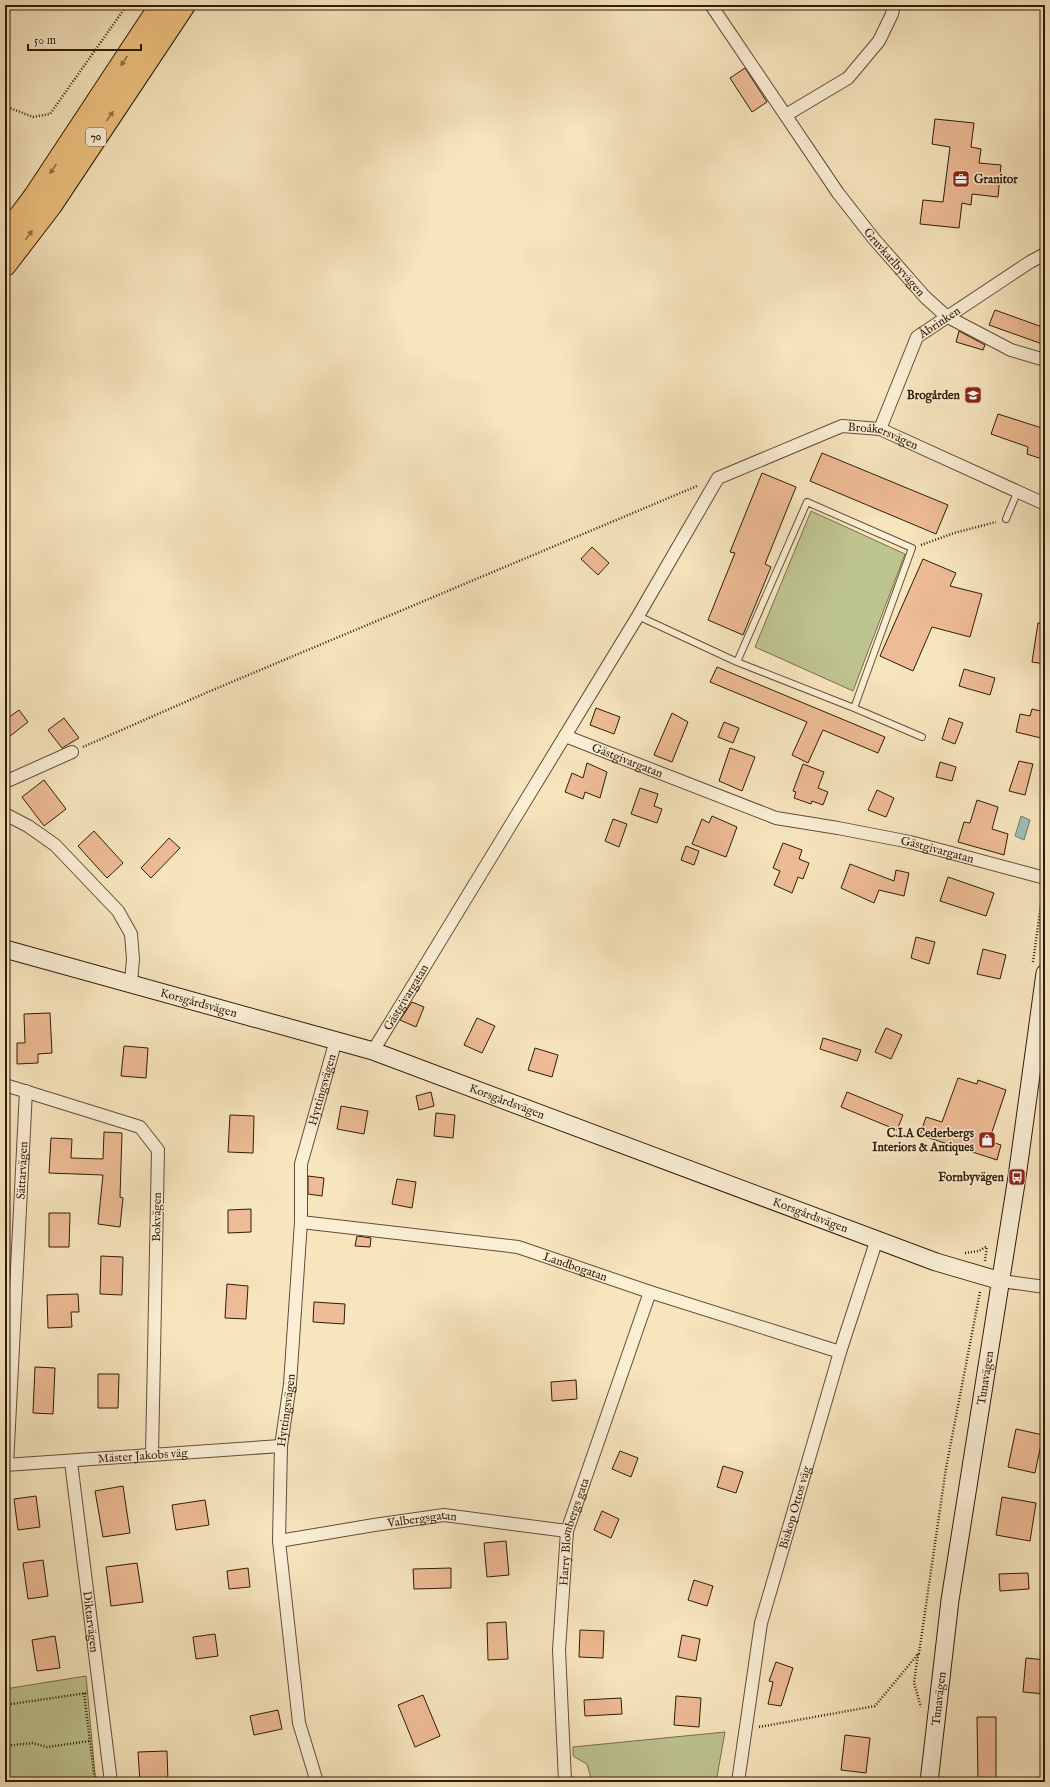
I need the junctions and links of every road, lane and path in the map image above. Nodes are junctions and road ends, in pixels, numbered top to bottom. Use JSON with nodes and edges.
{"nodes":[{"id":1,"x":127,"y":5,"type":"edge"},
{"id":2,"x":162,"y":5,"type":"edge"},
{"id":3,"x":184,"y":5,"type":"edge"},
{"id":4,"x":710,"y":5,"type":"edge"},
{"id":5,"x":894,"y":5,"type":"edge"},
{"id":6,"x":5,"y":106,"type":"edge"},
{"id":7,"x":786,"y":115,"type":"junction"},
{"id":8,"x":5,"y":236,"type":"edge"},
{"id":9,"x":1045,"y":254,"type":"edge"},
{"id":10,"x":5,"y":265,"type":"edge"},
{"id":11,"x":946,"y":316,"type":"junction"},
{"id":12,"x":1045,"y":360,"type":"edge"},
{"id":13,"x":880,"y":429,"type":"junction"},
{"id":14,"x":718,"y":478,"type":"junction"},
{"id":15,"x":1017,"y":493,"type":"junction"},
{"id":16,"x":1045,"y":504,"type":"edge"},
{"id":17,"x":1006,"y":519,"type":"joint"},
{"id":18,"x":912,"y":548,"type":"junction"},
{"id":19,"x":638,"y":616,"type":"junction"},
{"id":20,"x":737,"y":662,"type":"junction"},
{"id":21,"x":854,"y":708,"type":"junction"},
{"id":22,"x":565,"y":736,"type":"junction"},
{"id":23,"x":922,"y":737,"type":"dead end"},
{"id":24,"x":72,"y":752,"type":"joint"},
{"id":25,"x":5,"y":782,"type":"edge"},
{"id":26,"x":5,"y":814,"type":"edge"},
{"id":27,"x":1044,"y":877,"type":"edge"},
{"id":28,"x":5,"y":949,"type":"edge"},
{"id":29,"x":1039,"y":971,"type":"edge"},
{"id":30,"x":131,"y":983,"type":"junction"},
{"id":31,"x":336,"y":1040,"type":"junction"},
{"id":32,"x":373,"y":1051,"type":"junction"},
{"id":33,"x":5,"y":1086,"type":"edge"},
{"id":34,"x":26,"y":1091,"type":"junction"},
{"id":35,"x":301,"y":1222,"type":"junction"},
{"id":36,"x":877,"y":1239,"type":"junction"},
{"id":37,"x":990,"y":1243,"type":"dead end"},
{"id":38,"x":983,"y":1276,"type":"junction"},
{"id":39,"x":1001,"y":1281,"type":"junction"},
{"id":40,"x":1045,"y":1287,"type":"edge"},
{"id":41,"x":650,"y":1292,"type":"junction"},
{"id":42,"x":840,"y":1352,"type":"junction"},
{"id":43,"x":281,"y":1446,"type":"junction"},
{"id":44,"x":152,"y":1455,"type":"junction"},
{"id":45,"x":71,"y":1462,"type":"junction"},
{"id":46,"x":6,"y":1465,"type":"edge"},
{"id":47,"x":567,"y":1531,"type":"junction"},
{"id":48,"x":279,"y":1541,"type":"junction"},
{"id":49,"x":919,"y":1653,"type":"junction"},
{"id":50,"x":99,"y":1691,"type":"junction"},
{"id":51,"x":84,"y":1693,"type":"junction"},
{"id":52,"x":5,"y":1705,"type":"edge"},
{"id":53,"x":921,"y":1709,"type":"dead end"},
{"id":54,"x":745,"y":1730,"type":"junction"},
{"id":55,"x":89,"y":1742,"type":"junction"},
{"id":56,"x":5,"y":1746,"type":"edge"},
{"id":57,"x":95,"y":1782,"type":"edge"},
{"id":58,"x":111,"y":1782,"type":"edge"},
{"id":59,"x":317,"y":1782,"type":"edge"},
{"id":60,"x":568,"y":1782,"type":"edge"},
{"id":61,"x":738,"y":1782,"type":"edge"},
{"id":62,"x":929,"y":1782,"type":"edge"}],
"edges":[{"from":1,"to":6,"type":"path"},
{"from":2,"to":8,"type":"highway","number":"70","one_way":true},
{"from":10,"to":3,"type":"highway","number":"70","one_way":true},
{"from":4,"to":7,"type":"street","name":"Gruvkarlbyvägen"},
{"from":5,"to":7,"type":"street"},
{"from":7,"to":11,"type":"street","name":"Gruvkarlbyvägen"},
{"from":9,"to":11,"type":"street","name":"Åbrinken"},
{"from":11,"to":12,"type":"street","name":"Gruvkarlbyvägen"},
{"from":11,"to":13,"type":"street","name":"Åbrinken"},
{"from":13,"to":14,"type":"street","name":"Broåkersvägen"},
{"from":13,"to":15,"type":"street","name":"Broåkersvägen"},
{"from":14,"to":19,"type":"street"},
{"from":14,"to":24,"type":"path"},
{"from":15,"to":16,"type":"street","name":"Broåkersvägen"},
{"from":15,"to":17,"type":"lane"},
{"from":17,"to":18,"type":"path"},
{"from":18,"to":20,"type":"lane"},
{"from":18,"to":21,"type":"lane"},
{"from":19,"to":20,"type":"lane"},
{"from":19,"to":22,"type":"street"},
{"from":20,"to":21,"type":"lane"},
{"from":21,"to":23,"type":"lane"},
{"from":22,"to":27,"type":"street","name":"Gästgivargatan"},
{"from":22,"to":32,"type":"street","name":"Gästgivargatan"},
{"from":24,"to":25,"type":"street"},
{"from":26,"to":30,"type":"street"},
{"from":27,"to":29,"type":"path"},
{"from":28,"to":30,"type":"street","name":"Korsgårdsvägen"},
{"from":29,"to":39,"type":"street","name":"Tunavägen"},
{"from":30,"to":31,"type":"street","name":"Korsgårdsvägen"},
{"from":31,"to":32,"type":"street","name":"Korsgårdsvägen"},
{"from":31,"to":35,"type":"street","name":"Hyttingsvägen"},
{"from":32,"to":36,"type":"street","name":"Korsgårdsvägen"},
{"from":33,"to":34,"type":"street","name":"Bokvägen"},
{"from":34,"to":44,"type":"street","name":"Bokvägen"},
{"from":34,"to":46,"type":"street","name":"Sättarvägen"},
{"from":35,"to":41,"type":"street","name":"Landbogatan"},
{"from":35,"to":43,"type":"street","name":"Hyttingsvägen"},
{"from":36,"to":38,"type":"street","name":"Korsgårdsvägen"},
{"from":36,"to":42,"type":"street","name":"Biskop Ottos väg"},
{"from":37,"to":38,"type":"path"},
{"from":38,"to":39,"type":"street","name":"Korsgårdsvägen"},
{"from":38,"to":49,"type":"path"},
{"from":39,"to":40,"type":"street"},
{"from":39,"to":62,"type":"street","name":"Tunavägen"},
{"from":41,"to":42,"type":"street","name":"Landbogatan"},
{"from":41,"to":47,"type":"street","name":"Harry Blombergs gata"},
{"from":42,"to":54,"type":"street","name":"Biskop Ottos väg"},
{"from":43,"to":44,"type":"street","name":"Mäster Jakobs väg"},
{"from":43,"to":48,"type":"street","name":"Hyttingsvägen"},
{"from":44,"to":45,"type":"street","name":"Mäster Jakobs väg"},
{"from":45,"to":46,"type":"street","name":"Mäster Jakobs väg"},
{"from":45,"to":50,"type":"street","name":"Diktarvägen"},
{"from":47,"to":48,"type":"street","name":"Valbergsgatan"},
{"from":47,"to":60,"type":"street","name":"Harry Blombergs gata"},
{"from":48,"to":59,"type":"street","name":"Hyttingsvägen"},
{"from":49,"to":53,"type":"path"},
{"from":49,"to":54,"type":"path"},
{"from":50,"to":51,"type":"path"},
{"from":50,"to":58,"type":"street","name":"Diktarvägen"},
{"from":51,"to":52,"type":"path"},
{"from":51,"to":55,"type":"path"},
{"from":54,"to":61,"type":"street","name":"Biskop Ottos väg"},
{"from":55,"to":56,"type":"path"},
{"from":55,"to":57,"type":"path"}]}
